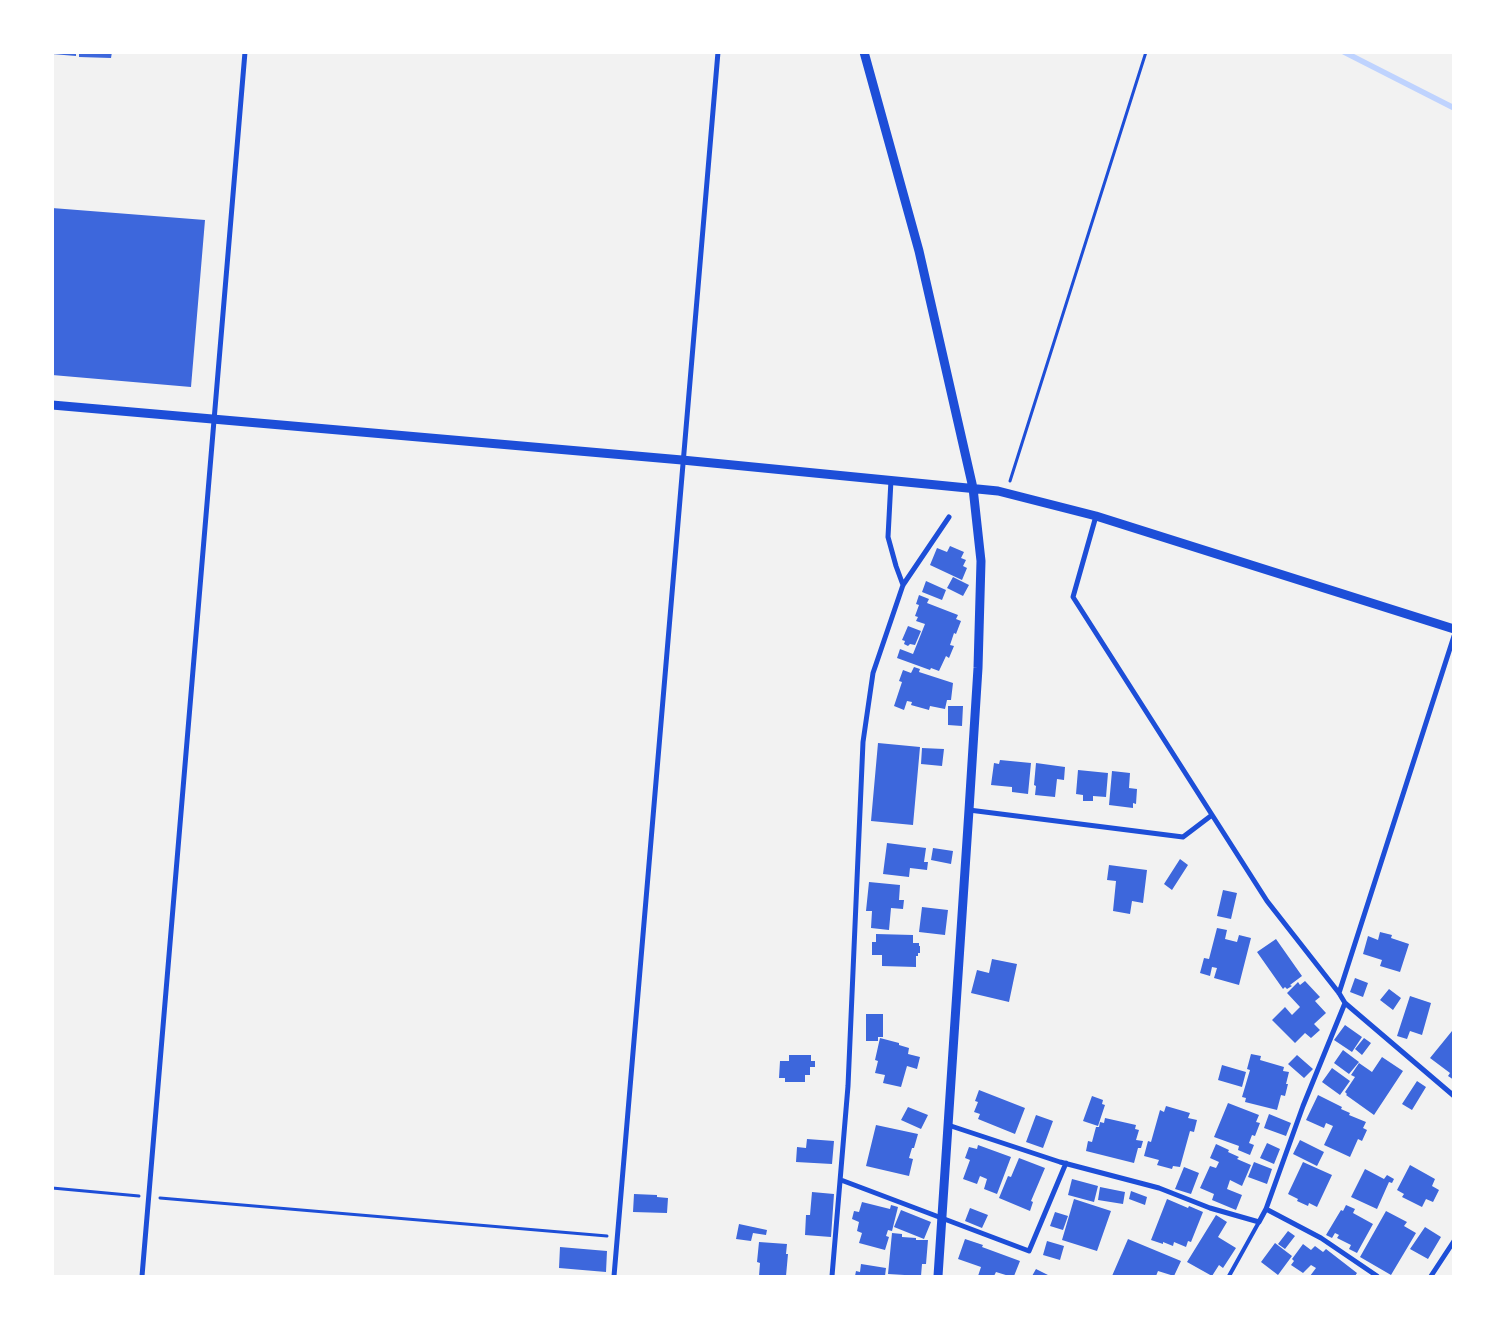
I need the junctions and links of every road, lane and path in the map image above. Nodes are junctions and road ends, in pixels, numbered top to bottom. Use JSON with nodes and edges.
{"nodes":[{"id":1,"x":245,"y":52,"type":"edge"},
{"id":2,"x":718,"y":52,"type":"edge"},
{"id":3,"x":864,"y":52,"type":"edge"},
{"id":4,"x":1146,"y":52,"type":"edge"},
{"id":5,"x":52,"y":405,"type":"edge"},
{"id":6,"x":214,"y":418,"type":"junction"},
{"id":7,"x":682,"y":460,"type":"junction"},
{"id":8,"x":891,"y":480,"type":"junction"},
{"id":9,"x":974,"y":488,"type":"junction"},
{"id":10,"x":1007,"y":494,"type":"junction"},
{"id":11,"x":1096,"y":516,"type":"junction"},
{"id":12,"x":950,"y":517,"type":"dead end"},
{"id":13,"x":903,"y":585,"type":"junction"},
{"id":14,"x":1454,"y":629,"type":"edge"},
{"id":15,"x":1454,"y":636,"type":"edge"},
{"id":16,"x":969,"y":810,"type":"junction"},
{"id":17,"x":1212,"y":814,"type":"junction"},
{"id":18,"x":1339,"y":993,"type":"junction"},
{"id":19,"x":1345,"y":1004,"type":"junction"},
{"id":20,"x":1454,"y":1096,"type":"edge"},
{"id":21,"x":948,"y":1125,"type":"junction"},
{"id":22,"x":1066,"y":1163,"type":"junction"},
{"id":23,"x":841,"y":1180,"type":"junction"},
{"id":24,"x":52,"y":1188,"type":"edge"},
{"id":25,"x":148,"y":1197,"type":"junction"},
{"id":26,"x":1266,"y":1209,"type":"junction"},
{"id":27,"x":942,"y":1219,"type":"junction"},
{"id":28,"x":1259,"y":1222,"type":"junction"},
{"id":29,"x":618,"y":1237,"type":"junction"},
{"id":30,"x":1454,"y":1241,"type":"edge"},
{"id":31,"x":142,"y":1276,"type":"edge"},
{"id":32,"x":614,"y":1276,"type":"edge"},
{"id":33,"x":832,"y":1276,"type":"edge"},
{"id":34,"x":938,"y":1276,"type":"edge"},
{"id":35,"x":1229,"y":1276,"type":"edge"},
{"id":36,"x":1377,"y":1276,"type":"edge"},
{"id":37,"x":1431,"y":1276,"type":"edge"}],
"edges":[{"from":1,"to":6,"type":"street"},
{"from":2,"to":7,"type":"street"},
{"from":3,"to":9,"type":"street"},
{"from":4,"to":10,"type":"path"},
{"from":5,"to":6,"type":"street"},
{"from":6,"to":7,"type":"street"},
{"from":6,"to":25,"type":"street"},
{"from":7,"to":8,"type":"street"},
{"from":7,"to":29,"type":"street"},
{"from":8,"to":9,"type":"street"},
{"from":8,"to":13,"type":"street"},
{"from":9,"to":10,"type":"street"},
{"from":9,"to":16,"type":"street"},
{"from":10,"to":11,"type":"street"},
{"from":11,"to":14,"type":"street"},
{"from":11,"to":17,"type":"street"},
{"from":12,"to":13,"type":"street"},
{"from":13,"to":23,"type":"street"},
{"from":15,"to":18,"type":"street"},
{"from":16,"to":17,"type":"street"},
{"from":16,"to":21,"type":"street"},
{"from":17,"to":18,"type":"street"},
{"from":18,"to":19,"type":"street"},
{"from":19,"to":20,"type":"street"},
{"from":19,"to":26,"type":"street"},
{"from":21,"to":22,"type":"street"},
{"from":21,"to":27,"type":"street"},
{"from":22,"to":27,"type":"street"},
{"from":22,"to":28,"type":"street"},
{"from":23,"to":27,"type":"street"},
{"from":23,"to":33,"type":"street"},
{"from":24,"to":25,"type":"path"},
{"from":25,"to":29,"type":"path"},
{"from":25,"to":31,"type":"street"},
{"from":26,"to":28,"type":"street"},
{"from":26,"to":36,"type":"street"},
{"from":27,"to":34,"type":"street"},
{"from":28,"to":35,"type":"lane"},
{"from":29,"to":32,"type":"street"},
{"from":30,"to":37,"type":"street"}]}
